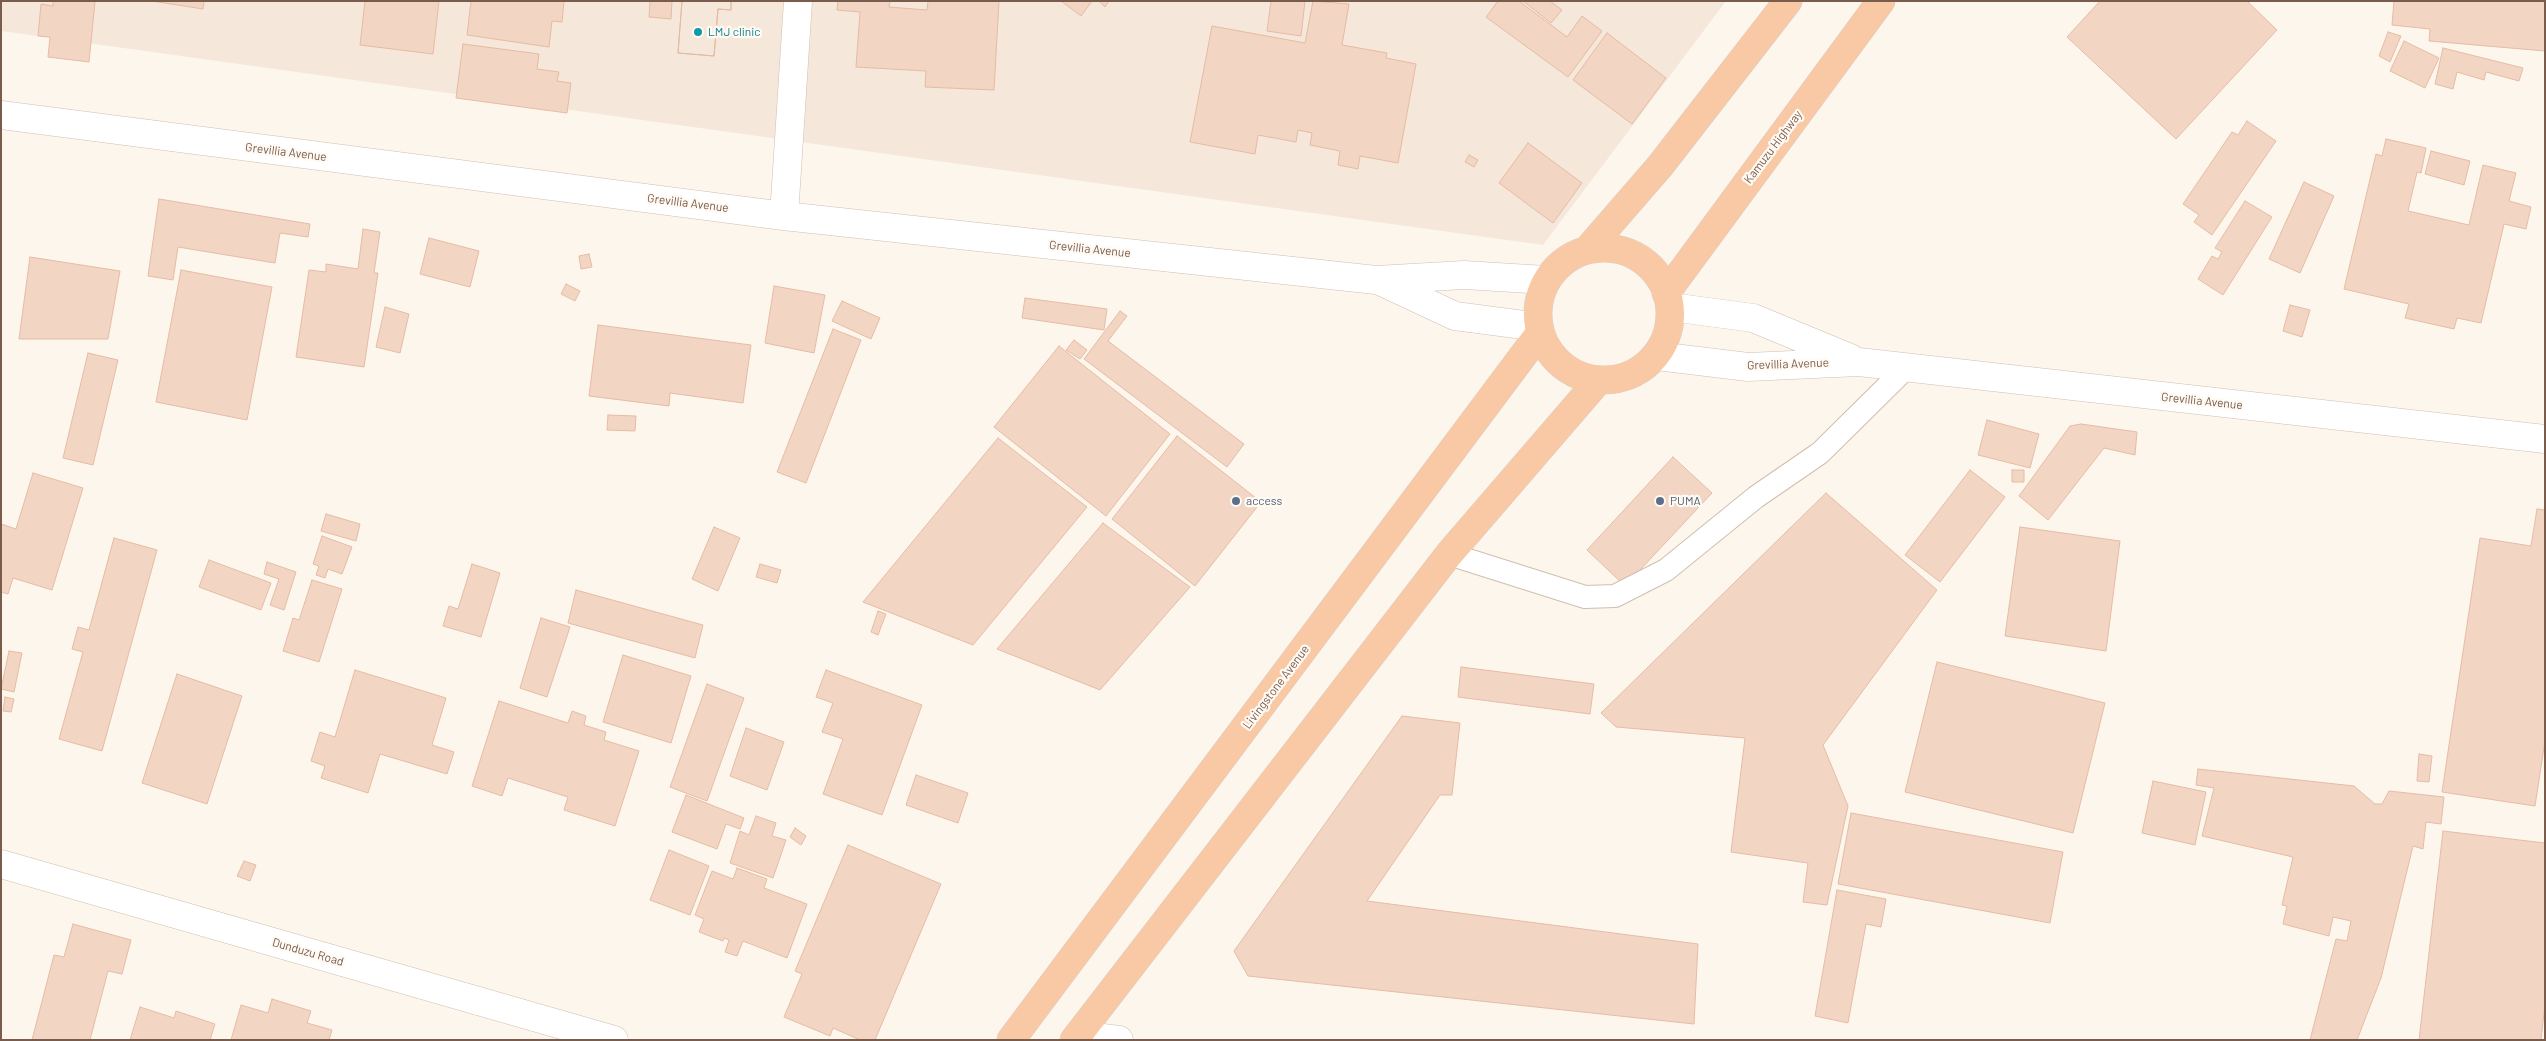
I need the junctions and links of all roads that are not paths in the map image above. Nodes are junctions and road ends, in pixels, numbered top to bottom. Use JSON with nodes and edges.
{"nodes":[{"id":1,"x":798,"y":1,"type":"edge"},
{"id":2,"x":1788,"y":1,"type":"edge"},
{"id":3,"x":1881,"y":1,"type":"edge"},
{"id":4,"x":1,"y":116,"type":"edge"},
{"id":5,"x":784,"y":216,"type":"junction"},
{"id":6,"x":1588,"y":249,"type":"junction"},
{"id":7,"x":1376,"y":280,"type":"junction"},
{"id":8,"x":1546,"y":280,"type":"junction"},
{"id":9,"x":1668,"y":300,"type":"junction"},
{"id":10,"x":1540,"y":330,"type":"junction"},
{"id":11,"x":1657,"y":356,"type":"junction"},
{"id":12,"x":1859,"y":362,"type":"junction"},
{"id":13,"x":1906,"y":368,"type":"junction"},
{"id":14,"x":1598,"y":381,"type":"junction"},
{"id":15,"x":2545,"y":440,"type":"edge"},
{"id":16,"x":1449,"y":554,"type":"junction"},
{"id":17,"x":1,"y":864,"type":"edge"},
{"id":18,"x":1076,"y":1038,"type":"edge"},
{"id":19,"x":614,"y":1040,"type":"edge"},
{"id":20,"x":1011,"y":1040,"type":"edge"},
{"id":21,"x":1119,"y":1040,"type":"edge"}],
"edges":[{"from":1,"to":5,"type":"street"},
{"from":2,"to":6,"type":"highway"},
{"from":3,"to":9,"type":"highway","name":"Kamuzu Highway"},
{"from":4,"to":5,"type":"street","name":"Grevillia Avenue"},
{"from":5,"to":7,"type":"street","name":"Grevillia Avenue"},
{"from":6,"to":8,"type":"highway"},
{"from":6,"to":9,"type":"highway"},
{"from":7,"to":8,"type":"street"},
{"from":7,"to":10,"type":"street"},
{"from":8,"to":10,"type":"highway"},
{"from":9,"to":11,"type":"highway"},
{"from":9,"to":12,"type":"street","name":"Grevillia Avenue"},
{"from":10,"to":14,"type":"highway"},
{"from":10,"to":20,"type":"highway","name":"Livingstone Avenue"},
{"from":11,"to":12,"type":"street","name":"Grevillia Avenue"},
{"from":11,"to":14,"type":"highway"},
{"from":12,"to":13,"type":"street","name":"Grevillia Avenue"},
{"from":13,"to":15,"type":"street","name":"Grevillia Avenue"},
{"from":13,"to":16,"type":"lane"},
{"from":14,"to":16,"type":"highway"},
{"from":16,"to":18,"type":"highway"},
{"from":17,"to":19,"type":"street","name":"Dunduzu Road"},
{"from":18,"to":21,"type":"street"}]}
